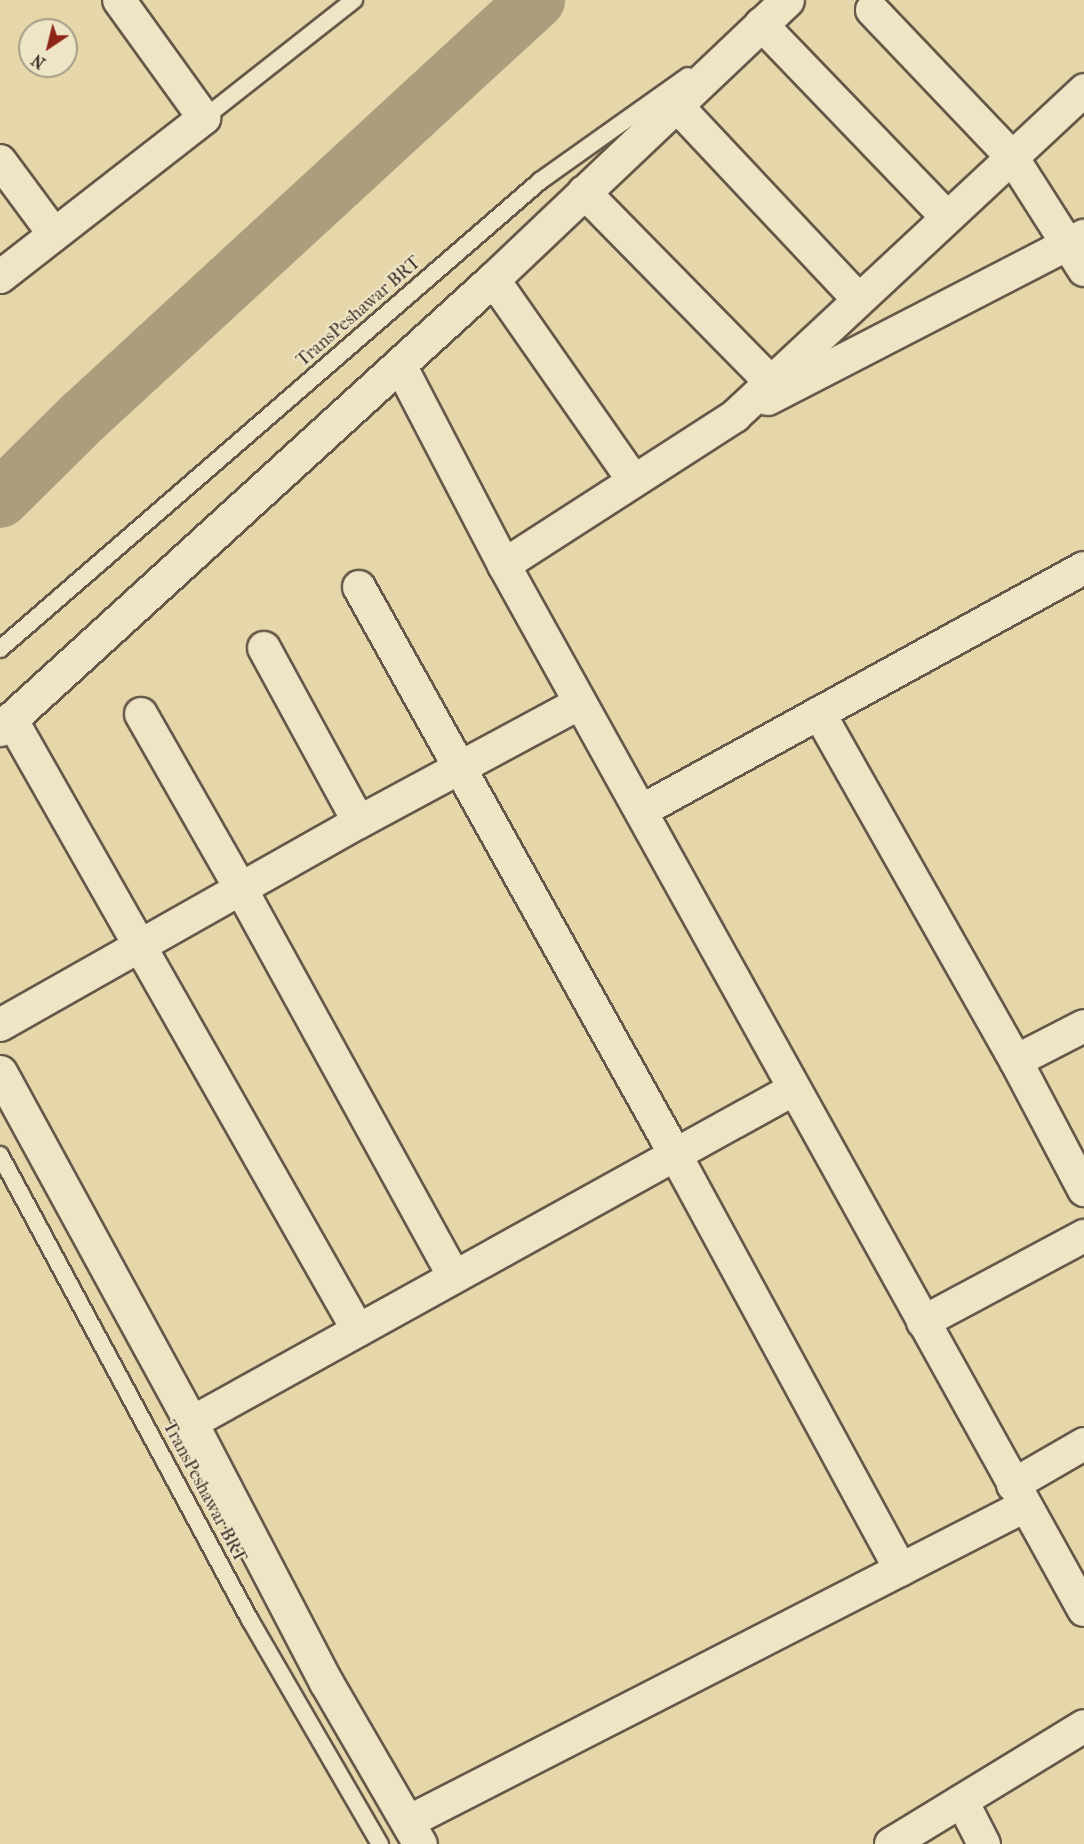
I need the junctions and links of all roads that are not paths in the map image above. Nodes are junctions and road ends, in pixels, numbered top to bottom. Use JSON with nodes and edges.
{"nodes":[{"id":1,"x":119,"y":0,"type":"edge"},
{"id":2,"x":354,"y":0,"type":"edge"},
{"id":3,"x":787,"y":0,"type":"edge"},
{"id":4,"x":872,"y":10,"type":"dead end"},
{"id":5,"x":761,"y":24,"type":"junction"},
{"id":6,"x":1084,"y":90,"type":"edge"},
{"id":7,"x":675,"y":105,"type":"junction"},
{"id":8,"x":204,"y":118,"type":"junction"},
{"id":9,"x":1012,"y":157,"type":"junction"},
{"id":10,"x":0,"y":161,"type":"edge"},
{"id":11,"x":584,"y":192,"type":"junction"},
{"id":12,"x":947,"y":217,"type":"junction"},
{"id":13,"x":54,"y":234,"type":"junction"},
{"id":14,"x":1079,"y":250,"type":"edge"},
{"id":15,"x":0,"y":277,"type":"edge"},
{"id":16,"x":493,"y":279,"type":"junction"},
{"id":17,"x":859,"y":300,"type":"junction"},
{"id":18,"x":400,"y":365,"type":"junction"},
{"id":19,"x":771,"y":382,"type":"junction"},
{"id":20,"x":735,"y":416,"type":"junction"},
{"id":21,"x":634,"y":481,"type":"junction"},
{"id":22,"x":504,"y":565,"type":"junction"},
{"id":23,"x":1084,"y":568,"type":"edge"},
{"id":24,"x":359,"y":586,"type":"dead end"},
{"id":25,"x":264,"y":648,"type":"dead end"},
{"id":26,"x":0,"y":649,"type":"edge"},
{"id":27,"x":580,"y":703,"type":"junction"},
{"id":28,"x":819,"y":713,"type":"junction"},
{"id":29,"x":141,"y":714,"type":"dead end"},
{"id":30,"x":6,"y":724,"type":"edge"},
{"id":31,"x":460,"y":768,"type":"junction"},
{"id":32,"x":640,"y":811,"type":"junction"},
{"id":33,"x":359,"y":822,"type":"junction"},
{"id":34,"x":241,"y":889,"type":"junction"},
{"id":35,"x":142,"y":946,"type":"junction"},
{"id":36,"x":0,"y":1025,"type":"edge"},
{"id":37,"x":1084,"y":1026,"type":"edge"},
{"id":38,"x":1016,"y":1062,"type":"junction"},
{"id":39,"x":0,"y":1072,"type":"edge"},
{"id":40,"x":794,"y":1089,"type":"junction"},
{"id":41,"x":675,"y":1154,"type":"junction"},
{"id":42,"x":0,"y":1155,"type":"edge"},
{"id":43,"x":1084,"y":1190,"type":"edge"},
{"id":44,"x":1084,"y":1236,"type":"edge"},
{"id":45,"x":453,"y":1276,"type":"junction"},
{"id":46,"x":923,"y":1322,"type":"junction"},
{"id":47,"x":358,"y":1330,"type":"junction"},
{"id":48,"x":191,"y":1423,"type":"junction"},
{"id":49,"x":1084,"y":1444,"type":"edge"},
{"id":50,"x":1019,"y":1496,"type":"junction"},
{"id":51,"x":901,"y":1570,"type":"junction"},
{"id":52,"x":1084,"y":1610,"type":"edge"},
{"id":53,"x":1084,"y":1726,"type":"edge"},
{"id":54,"x":962,"y":1801,"type":"junction"},
{"id":55,"x":414,"y":1833,"type":"edge"},
{"id":56,"x":380,"y":1844,"type":"edge"},
{"id":57,"x":891,"y":1844,"type":"edge"},
{"id":58,"x":984,"y":1844,"type":"edge"}],
"edges":[{"from":1,"to":8,"type":"street"},
{"from":2,"to":8,"type":"lane"},
{"from":3,"to":5,"type":"street"},
{"from":4,"to":9,"type":"street"},
{"from":5,"to":7,"type":"street"},
{"from":5,"to":12,"type":"street"},
{"from":5,"to":26,"type":"lane","name":"TransPeshawar BRT"},
{"from":6,"to":9,"type":"street"},
{"from":7,"to":11,"type":"street"},
{"from":7,"to":17,"type":"street"},
{"from":8,"to":13,"type":"street"},
{"from":9,"to":12,"type":"street"},
{"from":9,"to":14,"type":"street"},
{"from":10,"to":13,"type":"street"},
{"from":11,"to":16,"type":"street"},
{"from":11,"to":19,"type":"street"},
{"from":12,"to":17,"type":"street"},
{"from":13,"to":15,"type":"street"},
{"from":14,"to":20,"type":"street"},
{"from":16,"to":18,"type":"street"},
{"from":16,"to":21,"type":"street"},
{"from":17,"to":19,"type":"street"},
{"from":18,"to":22,"type":"street"},
{"from":18,"to":30,"type":"street"},
{"from":19,"to":20,"type":"street"},
{"from":20,"to":21,"type":"street"},
{"from":21,"to":22,"type":"street"},
{"from":22,"to":27,"type":"street"},
{"from":23,"to":28,"type":"street"},
{"from":24,"to":31,"type":"street"},
{"from":25,"to":33,"type":"street"},
{"from":27,"to":31,"type":"street"},
{"from":27,"to":32,"type":"street"},
{"from":28,"to":32,"type":"street"},
{"from":28,"to":38,"type":"street"},
{"from":29,"to":34,"type":"street"},
{"from":30,"to":35,"type":"street"},
{"from":31,"to":33,"type":"street"},
{"from":31,"to":41,"type":"street"},
{"from":32,"to":40,"type":"street"},
{"from":33,"to":34,"type":"street"},
{"from":34,"to":35,"type":"street"},
{"from":34,"to":45,"type":"street"},
{"from":35,"to":36,"type":"street"},
{"from":35,"to":47,"type":"street"},
{"from":37,"to":38,"type":"street"},
{"from":38,"to":43,"type":"street"},
{"from":39,"to":48,"type":"street"},
{"from":40,"to":41,"type":"street"},
{"from":40,"to":46,"type":"street"},
{"from":41,"to":45,"type":"street"},
{"from":41,"to":51,"type":"street"},
{"from":42,"to":56,"type":"lane","name":"TransPeshawar BRT"},
{"from":44,"to":46,"type":"street"},
{"from":45,"to":47,"type":"street"},
{"from":46,"to":50,"type":"street"},
{"from":47,"to":48,"type":"street"},
{"from":48,"to":55,"type":"street"},
{"from":49,"to":50,"type":"street"},
{"from":50,"to":51,"type":"street"},
{"from":50,"to":52,"type":"street"},
{"from":51,"to":55,"type":"street"},
{"from":53,"to":54,"type":"street"},
{"from":54,"to":57,"type":"street"},
{"from":54,"to":58,"type":"street"}]}
